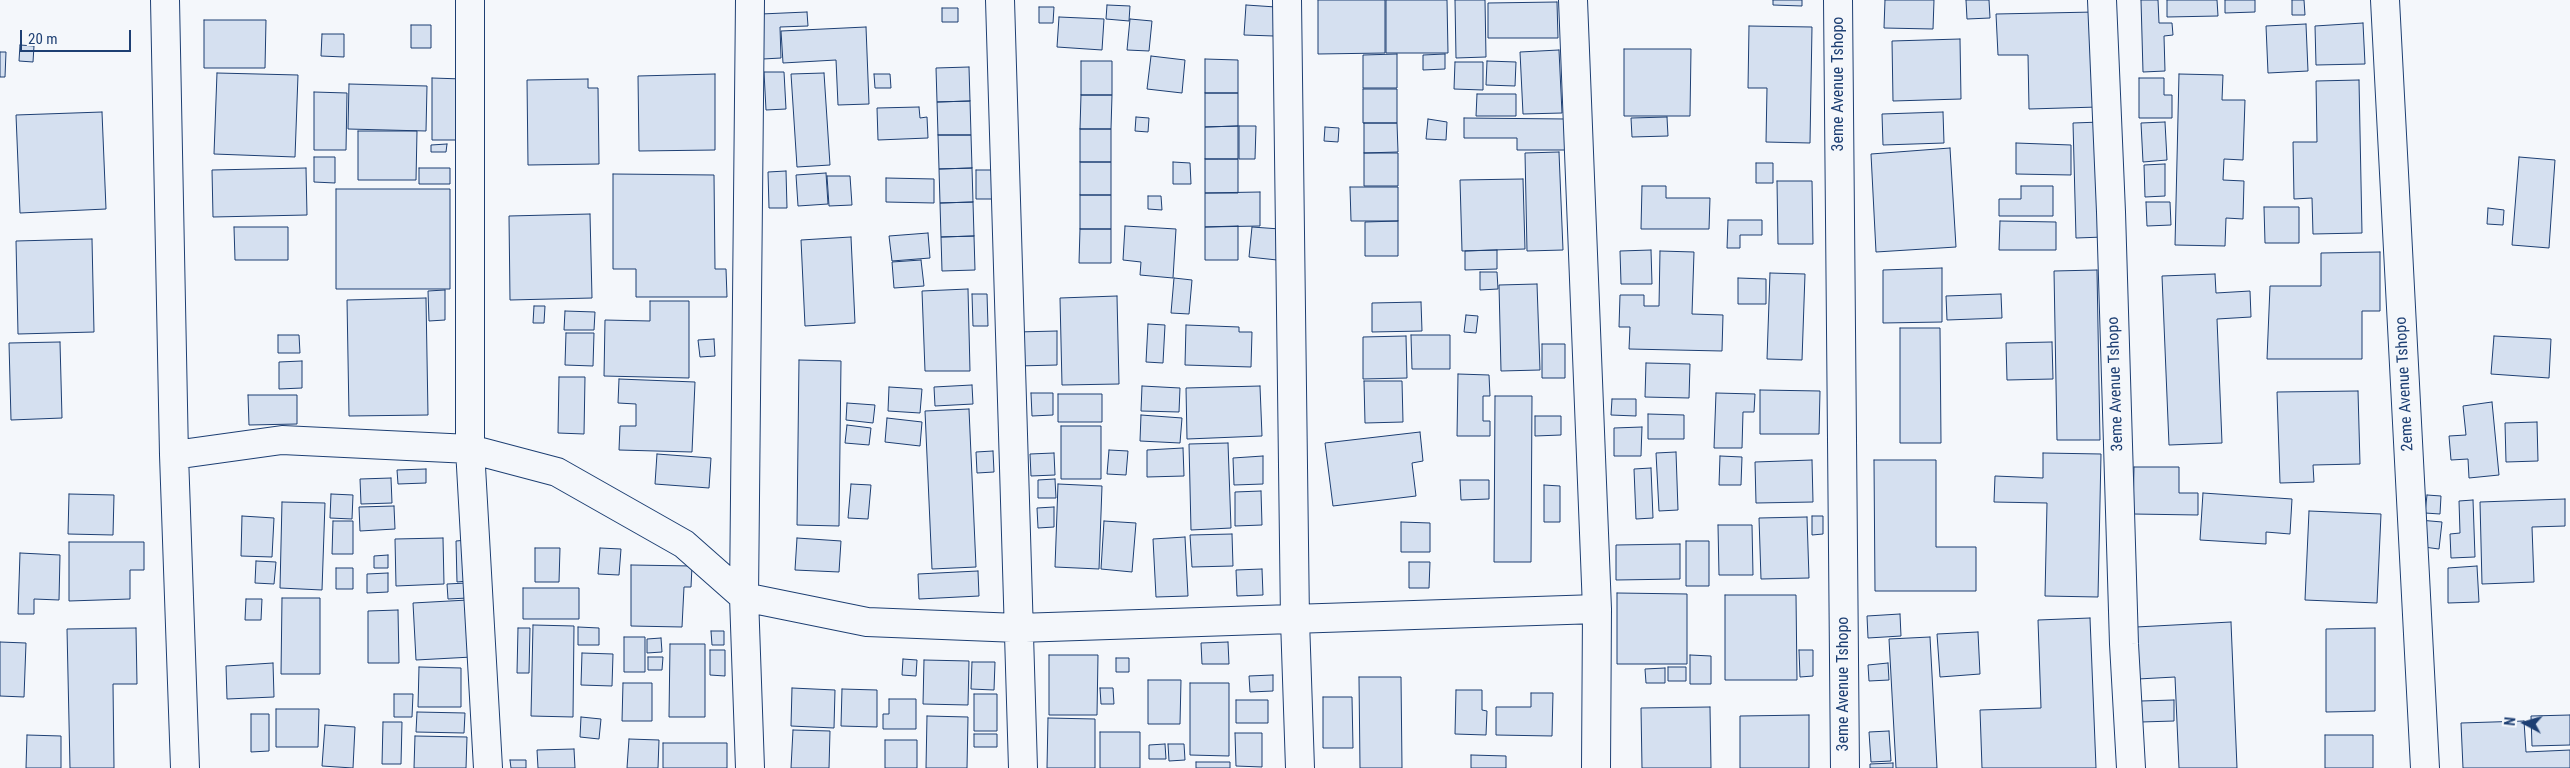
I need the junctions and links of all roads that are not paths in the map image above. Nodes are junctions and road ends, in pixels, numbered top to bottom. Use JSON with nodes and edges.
{"nodes":[{"id":1,"x":165,"y":0,"type":"edge"},
{"id":2,"x":470,"y":0,"type":"edge"},
{"id":3,"x":750,"y":0,"type":"edge"},
{"id":4,"x":1000,"y":0,"type":"edge"},
{"id":5,"x":1287,"y":0,"type":"edge"},
{"id":6,"x":1573,"y":0,"type":"edge"},
{"id":7,"x":1838,"y":0,"type":"edge"},
{"id":8,"x":2102,"y":0,"type":"edge"},
{"id":9,"x":2385,"y":0,"type":"edge"},
{"id":10,"x":470,"y":449,"type":"junction"},
{"id":11,"x":174,"y":455,"type":"junction"},
{"id":12,"x":744,"y":597,"type":"junction"},
{"id":13,"x":1597,"y":609,"type":"junction"},
{"id":14,"x":1295,"y":620,"type":"junction"},
{"id":15,"x":1018,"y":628,"type":"junction"},
{"id":16,"x":185,"y":768,"type":"edge"},
{"id":17,"x":488,"y":768,"type":"edge"},
{"id":18,"x":750,"y":768,"type":"edge"},
{"id":19,"x":1023,"y":768,"type":"edge"},
{"id":20,"x":1300,"y":768,"type":"edge"},
{"id":21,"x":1596,"y":768,"type":"edge"},
{"id":22,"x":1845,"y":768,"type":"edge"},
{"id":23,"x":2131,"y":768,"type":"edge"},
{"id":24,"x":2425,"y":768,"type":"edge"}],
"edges":[{"from":1,"to":11,"type":"street"},
{"from":2,"to":10,"type":"street"},
{"from":3,"to":12,"type":"street"},
{"from":4,"to":15,"type":"street"},
{"from":5,"to":14,"type":"street"},
{"from":6,"to":13,"type":"street"},
{"from":7,"to":22,"type":"street","name":"3eme Avenue Tshopo"},
{"from":8,"to":23,"type":"street","name":"3eme Avenue Tshopo"},
{"from":9,"to":24,"type":"street","name":"2eme Avenue Tshopo"},
{"from":10,"to":11,"type":"street"},
{"from":10,"to":12,"type":"street"},
{"from":10,"to":17,"type":"street"},
{"from":11,"to":16,"type":"street"},
{"from":12,"to":15,"type":"street"},
{"from":12,"to":18,"type":"street"},
{"from":13,"to":14,"type":"street"},
{"from":13,"to":21,"type":"street"},
{"from":14,"to":15,"type":"street"},
{"from":14,"to":20,"type":"street"},
{"from":15,"to":19,"type":"street"}]}
